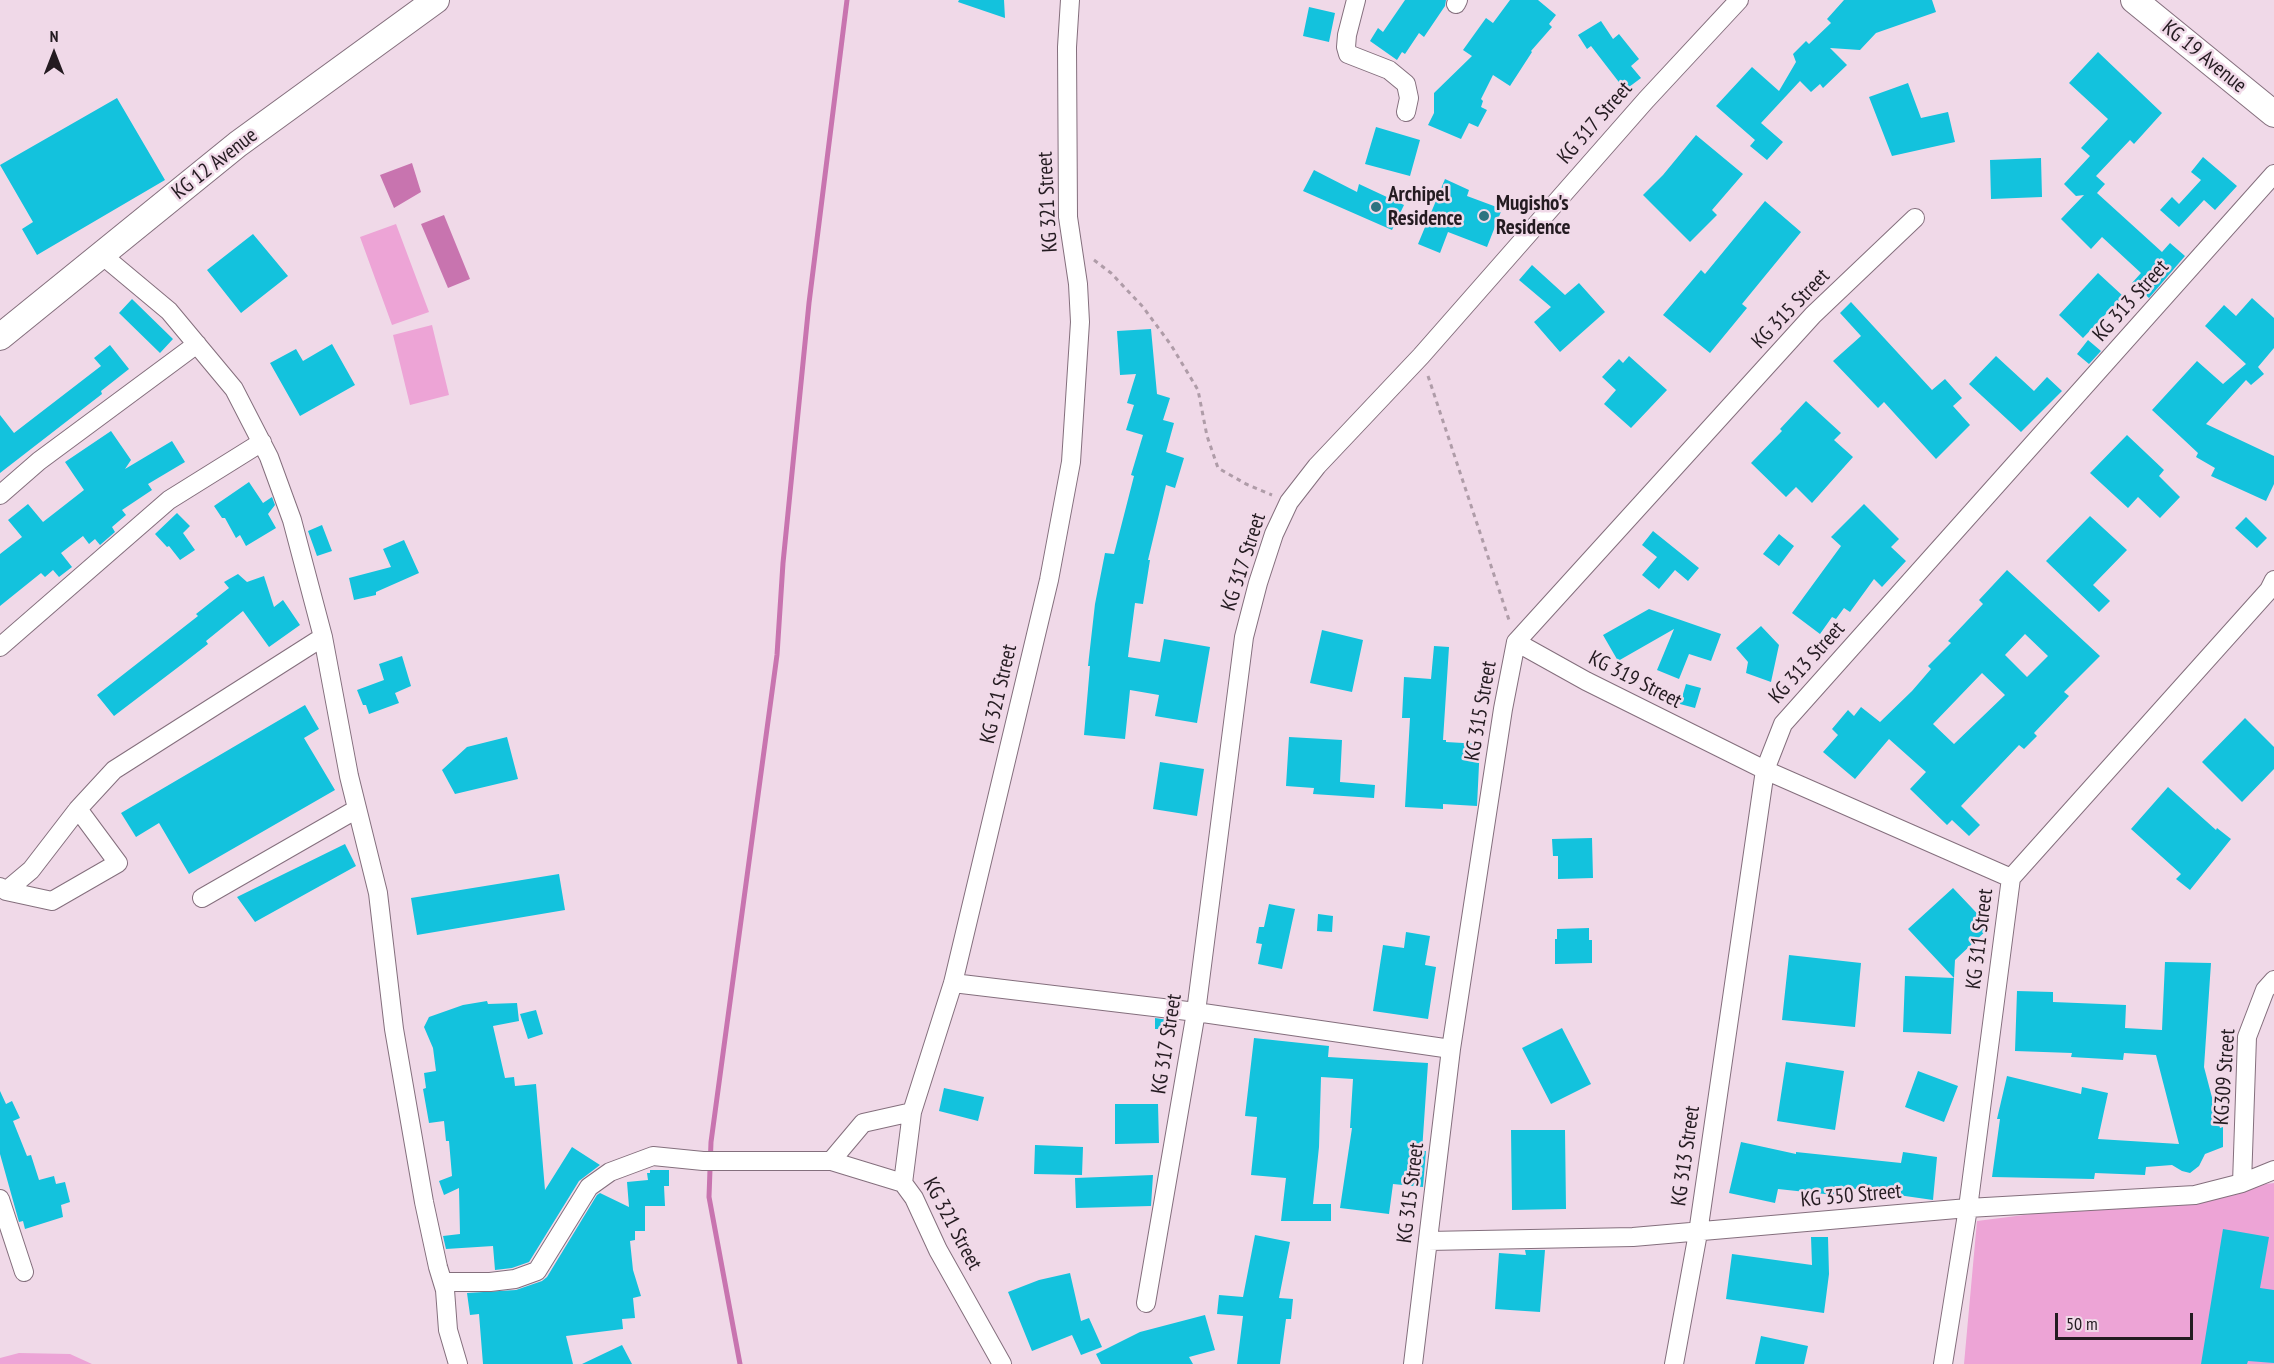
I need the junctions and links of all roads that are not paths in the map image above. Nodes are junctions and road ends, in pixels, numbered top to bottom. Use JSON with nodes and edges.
{"nodes":[{"id":1,"x":436,"y":0,"type":"edge"},
{"id":2,"x":1070,"y":0,"type":"edge"},
{"id":3,"x":1356,"y":0,"type":"edge"},
{"id":4,"x":1739,"y":0,"type":"edge"},
{"id":5,"x":2134,"y":0,"type":"edge"},
{"id":6,"x":1406,"y":112,"type":"dead end"},
{"id":7,"x":2274,"y":114,"type":"edge"},
{"id":8,"x":2274,"y":174,"type":"edge"},
{"id":9,"x":1915,"y":218,"type":"dead end"},
{"id":10,"x":102,"y":255,"type":"junction"},
{"id":11,"x":0,"y":337,"type":"edge"},
{"id":12,"x":197,"y":344,"type":"junction"},
{"id":13,"x":262,"y":442,"type":"junction"},
{"id":14,"x":0,"y":495,"type":"edge"},
{"id":15,"x":2274,"y":580,"type":"edge"},
{"id":16,"x":323,"y":637,"type":"junction"},
{"id":17,"x":1516,"y":642,"type":"junction"},
{"id":18,"x":0,"y":647,"type":"edge"},
{"id":19,"x":1765,"y":770,"type":"junction"},
{"id":20,"x":78,"y":810,"type":"junction"},
{"id":21,"x":357,"y":810,"type":"junction"},
{"id":22,"x":2011,"y":878,"type":"junction"},
{"id":23,"x":3,"y":889,"type":"edge"},
{"id":24,"x":202,"y":898,"type":"dead end"},
{"id":25,"x":2274,"y":980,"type":"edge"},
{"id":26,"x":953,"y":983,"type":"junction"},
{"id":27,"x":1196,"y":1012,"type":"junction"},
{"id":28,"x":1451,"y":1049,"type":"junction"},
{"id":29,"x":912,"y":1112,"type":"junction"},
{"id":30,"x":831,"y":1161,"type":"junction"},
{"id":31,"x":2274,"y":1170,"type":"edge"},
{"id":32,"x":903,"y":1184,"type":"junction"},
{"id":33,"x":2242,"y":1184,"type":"junction"},
{"id":34,"x":0,"y":1199,"type":"edge"},
{"id":35,"x":1968,"y":1208,"type":"junction"},
{"id":36,"x":1698,"y":1233,"type":"junction"},
{"id":37,"x":1428,"y":1241,"type":"junction"},
{"id":38,"x":24,"y":1272,"type":"dead end"},
{"id":39,"x":443,"y":1282,"type":"junction"},
{"id":40,"x":1146,"y":1303,"type":"dead end"},
{"id":41,"x":458,"y":1364,"type":"edge"},
{"id":42,"x":1002,"y":1364,"type":"edge"},
{"id":43,"x":1413,"y":1364,"type":"edge"},
{"id":44,"x":1674,"y":1364,"type":"edge"},
{"id":45,"x":1943,"y":1364,"type":"edge"}],
"edges":[{"from":1,"to":10,"type":"main road","name":"KG 12 Avenue"},
{"from":2,"to":26,"type":"street","name":"KG 321 Street"},
{"from":3,"to":6,"type":"street"},
{"from":4,"to":27,"type":"street","name":"KG 317 Street"},
{"from":5,"to":7,"type":"main road","name":"KG 19 Avenue"},
{"from":8,"to":19,"type":"street","name":"KG 313 Street"},
{"from":9,"to":17,"type":"street","name":"KG 315 Street"},
{"from":10,"to":11,"type":"main road","name":"KG 12 Avenue"},
{"from":10,"to":12,"type":"street"},
{"from":12,"to":13,"type":"street"},
{"from":12,"to":14,"type":"street"},
{"from":13,"to":16,"type":"street"},
{"from":13,"to":18,"type":"street"},
{"from":15,"to":22,"type":"street","name":"KG 311 Street"},
{"from":16,"to":20,"type":"street"},
{"from":16,"to":21,"type":"street"},
{"from":17,"to":19,"type":"street","name":"KG 319 Street"},
{"from":17,"to":28,"type":"street","name":"KG 315 Street"},
{"from":19,"to":22,"type":"street","name":"KG 319 Street"},
{"from":19,"to":36,"type":"street","name":"KG 313 Street"},
{"from":20,"to":23,"type":"street"},
{"from":20,"to":23,"type":"street"},
{"from":21,"to":24,"type":"street"},
{"from":21,"to":39,"type":"street"},
{"from":22,"to":35,"type":"street","name":"KG 311 Street"},
{"from":25,"to":33,"type":"street","name":"KG309 Street"},
{"from":26,"to":27,"type":"street"},
{"from":26,"to":29,"type":"street","name":"KG 321 Street"},
{"from":27,"to":28,"type":"street"},
{"from":27,"to":40,"type":"street","name":"KG 317 Street"},
{"from":28,"to":37,"type":"street","name":"KG 315 Street"},
{"from":29,"to":30,"type":"street"},
{"from":29,"to":32,"type":"street","name":"KG 321 Street"},
{"from":30,"to":32,"type":"street"},
{"from":30,"to":39,"type":"street"},
{"from":31,"to":33,"type":"street","name":"KG 350 Street"},
{"from":32,"to":42,"type":"street","name":"KG 321 Street"},
{"from":33,"to":35,"type":"street","name":"KG 350 Street"},
{"from":34,"to":38,"type":"street"},
{"from":35,"to":36,"type":"street","name":"KG 350 Street"},
{"from":35,"to":45,"type":"street","name":"KG 311 Street"},
{"from":36,"to":37,"type":"street","name":"KG 350 Street"},
{"from":36,"to":44,"type":"street","name":"KG 313 Street"},
{"from":37,"to":43,"type":"street","name":"KG 315 Street"},
{"from":39,"to":41,"type":"street"}]}
